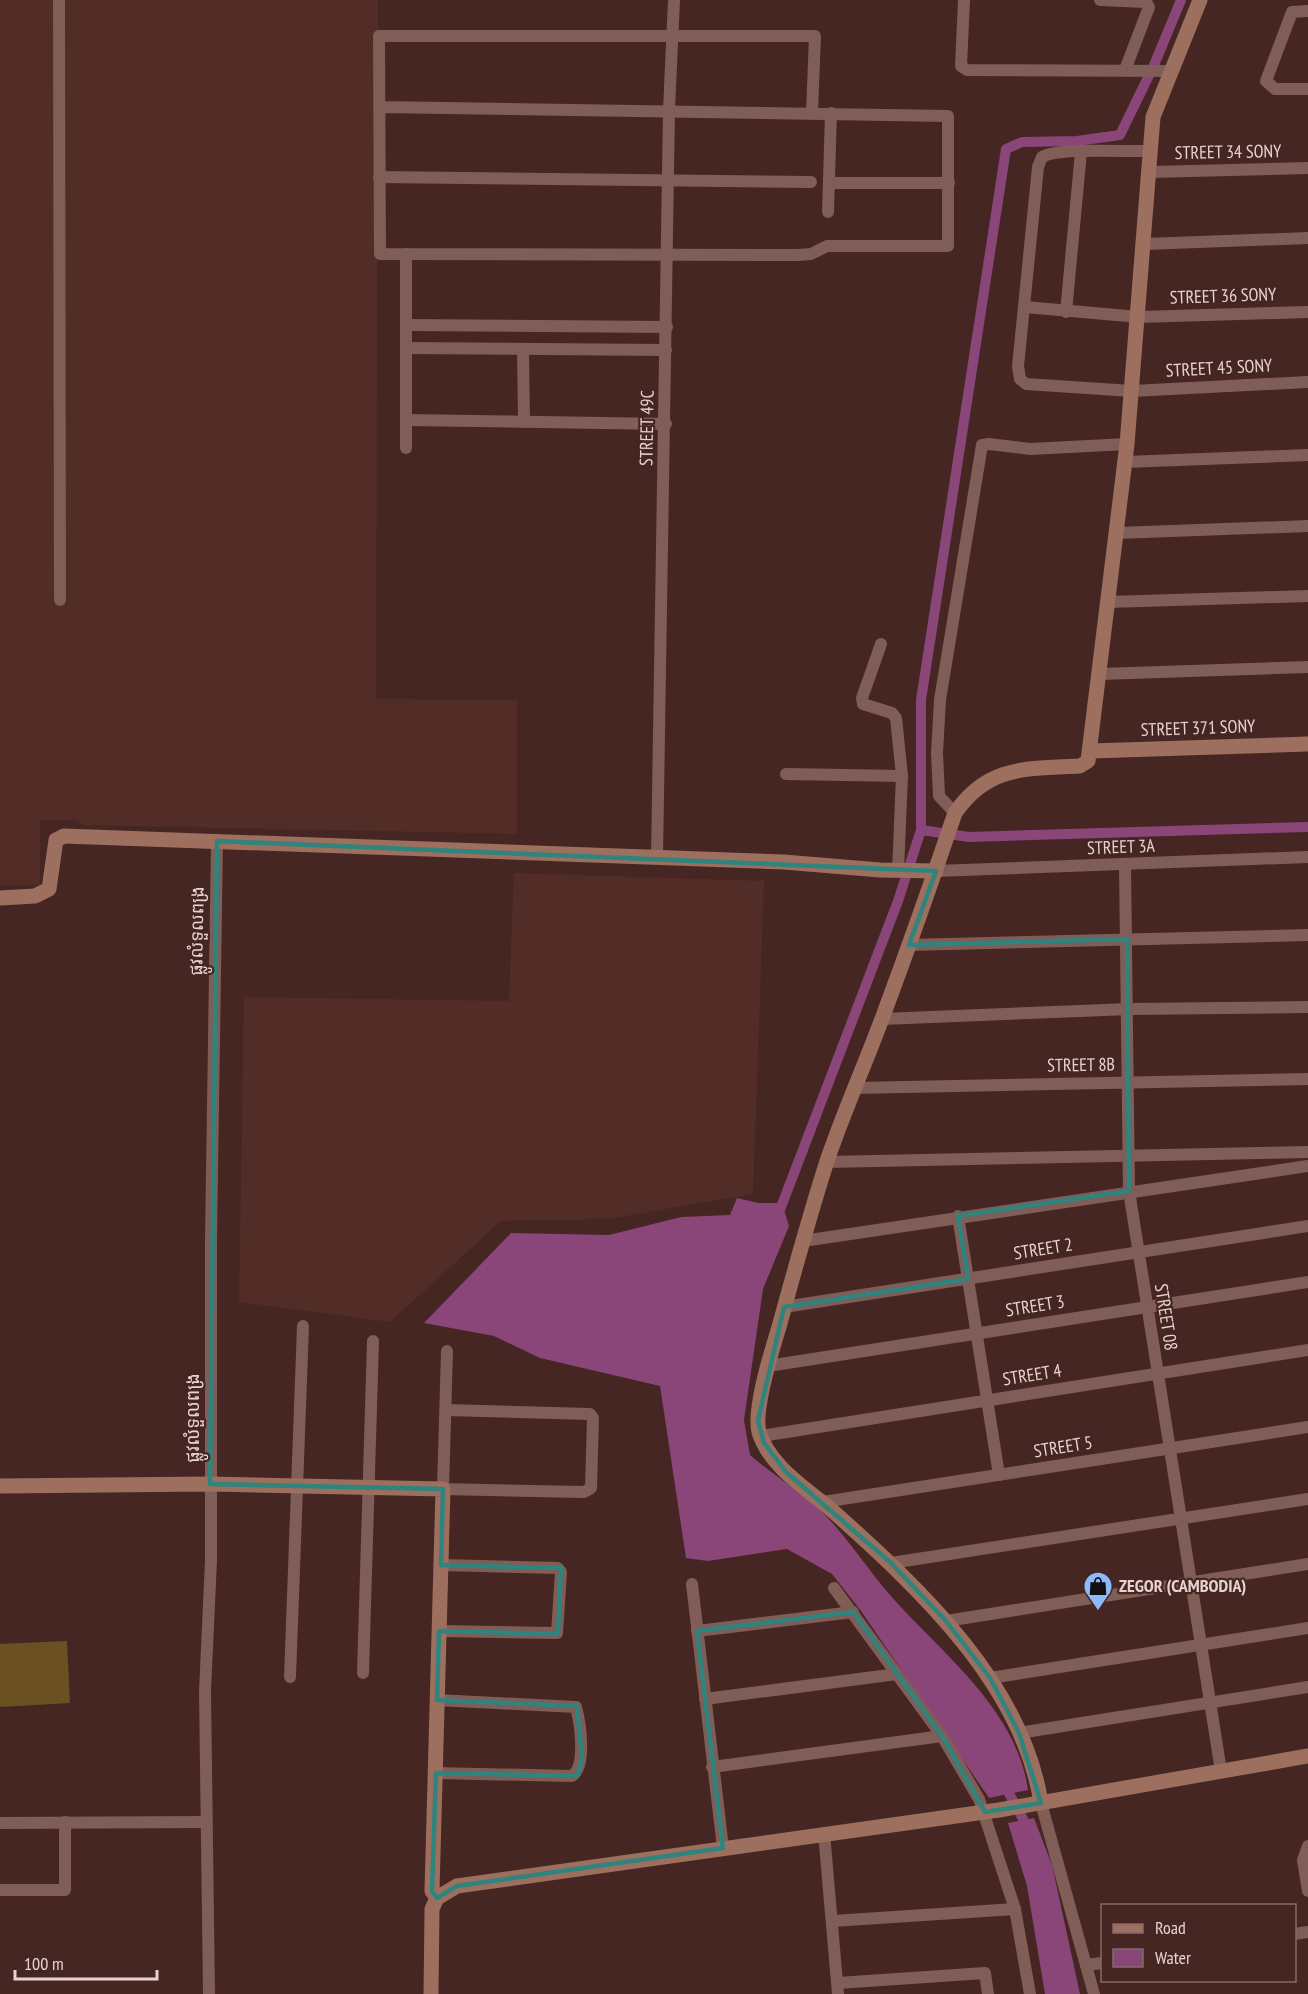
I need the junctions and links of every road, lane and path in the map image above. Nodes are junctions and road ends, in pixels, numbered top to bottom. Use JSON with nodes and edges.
{"nodes":[{"id":1,"x":59,"y":0,"type":"edge"},
{"id":2,"x":674,"y":0,"type":"edge"},
{"id":3,"x":964,"y":0,"type":"edge"},
{"id":4,"x":1100,"y":0,"type":"edge"},
{"id":5,"x":1200,"y":0,"type":"edge"},
{"id":6,"x":1308,"y":11,"type":"edge"},
{"id":7,"x":672,"y":38,"type":"junction"},
{"id":8,"x":1128,"y":70,"type":"junction"},
{"id":9,"x":1166,"y":71,"type":"junction"},
{"id":10,"x":1308,"y":89,"type":"edge"},
{"id":11,"x":379,"y":107,"type":"junction"},
{"id":12,"x":669,"y":110,"type":"junction"},
{"id":13,"x":812,"y":113,"type":"junction"},
{"id":14,"x":831,"y":113,"type":"junction"},
{"id":15,"x":1150,"y":151,"type":"junction"},
{"id":16,"x":1081,"y":152,"type":"junction"},
{"id":17,"x":1308,"y":168,"type":"edge"},
{"id":18,"x":1150,"y":172,"type":"junction"},
{"id":19,"x":379,"y":177,"type":"junction"},
{"id":20,"x":669,"y":181,"type":"junction"},
{"id":21,"x":811,"y":182,"type":"dead end"},
{"id":22,"x":829,"y":183,"type":"junction"},
{"id":23,"x":949,"y":183,"type":"junction"},
{"id":24,"x":828,"y":212,"type":"dead end"},
{"id":25,"x":1308,"y":238,"type":"edge"},
{"id":26,"x":1145,"y":244,"type":"junction"},
{"id":27,"x":406,"y":254,"type":"junction"},
{"id":28,"x":668,"y":255,"type":"junction"},
{"id":29,"x":1025,"y":307,"type":"junction"},
{"id":30,"x":1066,"y":312,"type":"junction"},
{"id":31,"x":1308,"y":312,"type":"edge"},
{"id":32,"x":1139,"y":317,"type":"junction"},
{"id":33,"x":406,"y":325,"type":"junction"},
{"id":34,"x":514,"y":326,"type":"junction"},
{"id":35,"x":534,"y":326,"type":"junction"},
{"id":36,"x":667,"y":327,"type":"junction"},
{"id":37,"x":406,"y":348,"type":"junction"},
{"id":38,"x":524,"y":349,"type":"junction"},
{"id":39,"x":666,"y":350,"type":"junction"},
{"id":40,"x":1308,"y":382,"type":"edge"},
{"id":41,"x":1132,"y":391,"type":"junction"},
{"id":42,"x":406,"y":420,"type":"junction"},
{"id":43,"x":524,"y":422,"type":"junction"},
{"id":44,"x":666,"y":424,"type":"junction"},
{"id":45,"x":1127,"y":444,"type":"junction"},
{"id":46,"x":406,"y":448,"type":"dead end"},
{"id":47,"x":1308,"y":455,"type":"edge"},
{"id":48,"x":1125,"y":462,"type":"junction"},
{"id":49,"x":1308,"y":526,"type":"edge"},
{"id":50,"x":1117,"y":533,"type":"junction"},
{"id":51,"x":1308,"y":596,"type":"edge"},
{"id":52,"x":60,"y":600,"type":"dead end"},
{"id":53,"x":1108,"y":602,"type":"junction"},
{"id":54,"x":881,"y":644,"type":"dead end"},
{"id":55,"x":1308,"y":667,"type":"edge"},
{"id":56,"x":1101,"y":674,"type":"junction"},
{"id":57,"x":1308,"y":744,"type":"edge"},
{"id":58,"x":1090,"y":751,"type":"junction"},
{"id":59,"x":786,"y":774,"type":"dead end"},
{"id":60,"x":902,"y":776,"type":"junction"},
{"id":61,"x":956,"y":813,"type":"junction"},
{"id":62,"x":217,"y":841,"type":"junction"},
{"id":63,"x":657,"y":857,"type":"junction"},
{"id":64,"x":1308,"y":857,"type":"edge"},
{"id":65,"x":1125,"y":866,"type":"junction"},
{"id":66,"x":905,"y":871,"type":"junction"},
{"id":67,"x":936,"y":871,"type":"junction"},
{"id":68,"x":0,"y":897,"type":"edge"},
{"id":69,"x":1308,"y":935,"type":"edge"},
{"id":70,"x":1127,"y":939,"type":"junction"},
{"id":71,"x":909,"y":945,"type":"junction"},
{"id":72,"x":1308,"y":1007,"type":"edge"},
{"id":73,"x":1129,"y":1009,"type":"junction"},
{"id":74,"x":882,"y":1019,"type":"junction"},
{"id":75,"x":1308,"y":1079,"type":"edge"},
{"id":76,"x":1130,"y":1082,"type":"junction"},
{"id":77,"x":854,"y":1088,"type":"junction"},
{"id":78,"x":1308,"y":1152,"type":"edge"},
{"id":79,"x":1130,"y":1157,"type":"junction"},
{"id":80,"x":827,"y":1162,"type":"junction"},
{"id":81,"x":1308,"y":1166,"type":"edge"},
{"id":82,"x":1129,"y":1191,"type":"junction"},
{"id":83,"x":958,"y":1216,"type":"junction"},
{"id":84,"x":1308,"y":1226,"type":"edge"},
{"id":85,"x":802,"y":1241,"type":"junction"},
{"id":86,"x":1138,"y":1252,"type":"junction"},
{"id":87,"x":968,"y":1279,"type":"junction"},
{"id":88,"x":1308,"y":1282,"type":"edge"},
{"id":89,"x":784,"y":1307,"type":"junction"},
{"id":90,"x":1146,"y":1307,"type":"junction"},
{"id":91,"x":303,"y":1326,"type":"dead end"},
{"id":92,"x":976,"y":1334,"type":"junction"},
{"id":93,"x":373,"y":1341,"type":"dead end"},
{"id":94,"x":1308,"y":1350,"type":"edge"},
{"id":95,"x":447,"y":1351,"type":"dead end"},
{"id":96,"x":768,"y":1366,"type":"junction"},
{"id":97,"x":1157,"y":1374,"type":"junction"},
{"id":98,"x":986,"y":1401,"type":"junction"},
{"id":99,"x":446,"y":1410,"type":"junction"},
{"id":100,"x":1308,"y":1427,"type":"edge"},
{"id":101,"x":760,"y":1436,"type":"junction"},
{"id":102,"x":1169,"y":1449,"type":"junction"},
{"id":103,"x":999,"y":1475,"type":"junction"},
{"id":104,"x":210,"y":1484,"type":"junction"},
{"id":105,"x":0,"y":1486,"type":"edge"},
{"id":106,"x":298,"y":1486,"type":"junction"},
{"id":107,"x":369,"y":1488,"type":"junction"},
{"id":108,"x":443,"y":1489,"type":"junction"},
{"id":109,"x":1308,"y":1498,"type":"edge"},
{"id":110,"x":823,"y":1502,"type":"junction"},
{"id":111,"x":1180,"y":1520,"type":"junction"},
{"id":112,"x":891,"y":1563,"type":"junction"},
{"id":113,"x":1308,"y":1564,"type":"edge"},
{"id":114,"x":441,"y":1565,"type":"junction"},
{"id":115,"x":1191,"y":1583,"type":"junction"},
{"id":116,"x":692,"y":1584,"type":"dead end"},
{"id":117,"x":834,"y":1588,"type":"dead end"},
{"id":118,"x":853,"y":1612,"type":"junction"},
{"id":119,"x":946,"y":1622,"type":"junction"},
{"id":120,"x":1308,"y":1628,"type":"edge"},
{"id":121,"x":697,"y":1630,"type":"junction"},
{"id":122,"x":439,"y":1631,"type":"junction"},
{"id":123,"x":1201,"y":1645,"type":"junction"},
{"id":124,"x":363,"y":1673,"type":"dead end"},
{"id":125,"x":897,"y":1674,"type":"junction"},
{"id":126,"x":290,"y":1677,"type":"dead end"},
{"id":127,"x":990,"y":1678,"type":"junction"},
{"id":128,"x":1308,"y":1687,"type":"edge"},
{"id":129,"x":705,"y":1699,"type":"junction"},
{"id":130,"x":437,"y":1700,"type":"junction"},
{"id":131,"x":1210,"y":1703,"type":"junction"},
{"id":132,"x":1019,"y":1733,"type":"junction"},
{"id":133,"x":942,"y":1736,"type":"junction"},
{"id":134,"x":1308,"y":1756,"type":"edge"},
{"id":135,"x":712,"y":1767,"type":"junction"},
{"id":136,"x":1221,"y":1771,"type":"junction"},
{"id":137,"x":436,"y":1773,"type":"junction"},
{"id":138,"x":1035,"y":1804,"type":"junction"},
{"id":139,"x":992,"y":1810,"type":"junction"},
{"id":140,"x":65,"y":1822,"type":"junction"},
{"id":141,"x":206,"y":1822,"type":"junction"},
{"id":142,"x":0,"y":1823,"type":"edge"},
{"id":143,"x":824,"y":1833,"type":"junction"},
{"id":144,"x":1308,"y":1846,"type":"edge"},
{"id":145,"x":723,"y":1848,"type":"junction"},
{"id":146,"x":0,"y":1890,"type":"edge"},
{"id":147,"x":1308,"y":1891,"type":"edge"},
{"id":148,"x":437,"y":1898,"type":"junction"},
{"id":149,"x":1015,"y":1909,"type":"junction"},
{"id":150,"x":833,"y":1921,"type":"junction"},
{"id":151,"x":1101,"y":1963,"type":"edge"},
{"id":152,"x":1086,"y":1965,"type":"junction"},
{"id":153,"x":838,"y":1989,"type":"edge"},
{"id":154,"x":210,"y":1994,"type":"edge"},
{"id":155,"x":431,"y":1994,"type":"edge"},
{"id":156,"x":988,"y":1994,"type":"edge"},
{"id":157,"x":1030,"y":1994,"type":"edge"},
{"id":158,"x":1094,"y":1994,"type":"edge"}],
"edges":[{"from":1,"to":52,"type":"street"},
{"from":2,"to":7,"type":"street","name":"STREET 49C"},
{"from":3,"to":8,"type":"street"},
{"from":4,"to":8,"type":"street"},
{"from":5,"to":9,"type":"street"},
{"from":6,"to":10,"type":"street"},
{"from":7,"to":11,"type":"street"},
{"from":7,"to":12,"type":"street","name":"STREET 49C"},
{"from":7,"to":13,"type":"street"},
{"from":8,"to":9,"type":"street"},
{"from":9,"to":15,"type":"street"},
{"from":11,"to":12,"type":"street"},
{"from":11,"to":19,"type":"street"},
{"from":12,"to":13,"type":"street"},
{"from":12,"to":20,"type":"street","name":"STREET 49C"},
{"from":13,"to":14,"type":"street"},
{"from":14,"to":22,"type":"street"},
{"from":14,"to":23,"type":"street"},
{"from":15,"to":16,"type":"street"},
{"from":15,"to":18,"type":"street"},
{"from":16,"to":29,"type":"street"},
{"from":16,"to":30,"type":"street"},
{"from":17,"to":18,"type":"street","name":"STREET 34 SONY"},
{"from":18,"to":26,"type":"street"},
{"from":19,"to":20,"type":"street"},
{"from":19,"to":27,"type":"street"},
{"from":20,"to":21,"type":"street"},
{"from":20,"to":28,"type":"street","name":"STREET 49C"},
{"from":22,"to":23,"type":"street"},
{"from":22,"to":24,"type":"street"},
{"from":23,"to":28,"type":"street"},
{"from":25,"to":26,"type":"street"},
{"from":26,"to":32,"type":"street"},
{"from":27,"to":28,"type":"street"},
{"from":27,"to":33,"type":"street"},
{"from":28,"to":36,"type":"street","name":"STREET 49C"},
{"from":29,"to":30,"type":"street","name":"STREET 36 SONY"},
{"from":29,"to":41,"type":"street","name":"STREET 45 SONY"},
{"from":30,"to":32,"type":"street","name":"STREET 36 SONY"},
{"from":31,"to":32,"type":"street","name":"STREET 36 SONY"},
{"from":32,"to":41,"type":"street"},
{"from":33,"to":34,"type":"street"},
{"from":33,"to":37,"type":"street"},
{"from":34,"to":35,"type":"street"},
{"from":34,"to":38,"type":"street"},
{"from":35,"to":36,"type":"street"},
{"from":35,"to":38,"type":"street"},
{"from":36,"to":39,"type":"street","name":"STREET 49C"},
{"from":37,"to":38,"type":"street"},
{"from":37,"to":42,"type":"street"},
{"from":38,"to":39,"type":"street"},
{"from":38,"to":43,"type":"street"},
{"from":39,"to":44,"type":"street","name":"STREET 49C"},
{"from":40,"to":41,"type":"street","name":"STREET 45 SONY"},
{"from":41,"to":45,"type":"street"},
{"from":42,"to":43,"type":"street"},
{"from":42,"to":46,"type":"street"},
{"from":43,"to":44,"type":"street"},
{"from":44,"to":63,"type":"street","name":"STREET 49C"},
{"from":45,"to":48,"type":"street"},
{"from":45,"to":61,"type":"street"},
{"from":47,"to":48,"type":"street"},
{"from":48,"to":50,"type":"street"},
{"from":49,"to":50,"type":"street"},
{"from":50,"to":53,"type":"street"},
{"from":51,"to":53,"type":"street"},
{"from":53,"to":56,"type":"street"},
{"from":54,"to":60,"type":"street"},
{"from":55,"to":56,"type":"street"},
{"from":56,"to":58,"type":"street"},
{"from":57,"to":58,"type":"street","name":"STREET 371 SONY"},
{"from":58,"to":61,"type":"street"},
{"from":59,"to":60,"type":"street"},
{"from":60,"to":66,"type":"street"},
{"from":61,"to":67,"type":"street"},
{"from":62,"to":63,"type":"street"},
{"from":62,"to":68,"type":"street"},
{"from":62,"to":104,"type":"street","name":"ផ្លូវលំទួលពង្រ"},
{"from":63,"to":66,"type":"street"},
{"from":64,"to":65,"type":"street","name":"STREET 3A"},
{"from":65,"to":67,"type":"street","name":"STREET 3A"},
{"from":65,"to":70,"type":"street","name":"STREET 08"},
{"from":66,"to":67,"type":"street"},
{"from":67,"to":71,"type":"street"},
{"from":69,"to":70,"type":"street"},
{"from":70,"to":71,"type":"street"},
{"from":70,"to":73,"type":"street","name":"STREET 08"},
{"from":71,"to":74,"type":"street"},
{"from":72,"to":73,"type":"street"},
{"from":73,"to":74,"type":"street"},
{"from":73,"to":76,"type":"street","name":"STREET 08"},
{"from":74,"to":77,"type":"street"},
{"from":75,"to":76,"type":"street","name":"STREET 8B"},
{"from":76,"to":77,"type":"street","name":"STREET 8B"},
{"from":76,"to":79,"type":"street","name":"STREET 08"},
{"from":77,"to":80,"type":"street"},
{"from":78,"to":79,"type":"street"},
{"from":79,"to":80,"type":"street"},
{"from":79,"to":82,"type":"street","name":"STREET 08"},
{"from":80,"to":85,"type":"street"},
{"from":81,"to":82,"type":"street"},
{"from":82,"to":83,"type":"street"},
{"from":82,"to":86,"type":"street","name":"STREET 08"},
{"from":83,"to":85,"type":"street"},
{"from":83,"to":87,"type":"street"},
{"from":84,"to":86,"type":"street","name":"STREET 2"},
{"from":85,"to":89,"type":"street"},
{"from":86,"to":87,"type":"street","name":"STREET 2"},
{"from":86,"to":90,"type":"street","name":"STREET 08"},
{"from":87,"to":89,"type":"street","name":"STREET 2"},
{"from":87,"to":92,"type":"street"},
{"from":88,"to":90,"type":"street","name":"STREET 3"},
{"from":89,"to":96,"type":"street"},
{"from":90,"to":92,"type":"street","name":"STREET 3"},
{"from":90,"to":97,"type":"street","name":"STREET 08"},
{"from":91,"to":106,"type":"street"},
{"from":92,"to":96,"type":"street","name":"STREET 3"},
{"from":92,"to":98,"type":"street"},
{"from":93,"to":107,"type":"street"},
{"from":94,"to":97,"type":"street","name":"STREET 4"},
{"from":95,"to":99,"type":"street"},
{"from":96,"to":101,"type":"street"},
{"from":97,"to":98,"type":"street","name":"STREET 4"},
{"from":97,"to":102,"type":"street","name":"STREET 08"},
{"from":98,"to":101,"type":"street","name":"STREET 4"},
{"from":98,"to":103,"type":"street"},
{"from":99,"to":108,"type":"street"},
{"from":99,"to":108,"type":"street"},
{"from":100,"to":102,"type":"street","name":"STREET 5"},
{"from":101,"to":110,"type":"street"},
{"from":102,"to":103,"type":"street","name":"STREET 5"},
{"from":102,"to":111,"type":"street","name":"STREET 08"},
{"from":103,"to":110,"type":"street","name":"STREET 5"},
{"from":104,"to":105,"type":"street"},
{"from":104,"to":106,"type":"street"},
{"from":104,"to":141,"type":"street","name":"ផ្លូវលំទួលពង្រ"},
{"from":106,"to":107,"type":"street"},
{"from":106,"to":126,"type":"street"},
{"from":107,"to":108,"type":"street"},
{"from":107,"to":124,"type":"street"},
{"from":108,"to":114,"type":"street"},
{"from":109,"to":111,"type":"street"},
{"from":110,"to":112,"type":"street"},
{"from":111,"to":112,"type":"street"},
{"from":111,"to":115,"type":"street","name":"STREET 08"},
{"from":112,"to":119,"type":"street"},
{"from":113,"to":115,"type":"street"},
{"from":114,"to":122,"type":"street"},
{"from":114,"to":122,"type":"street"},
{"from":115,"to":119,"type":"street"},
{"from":115,"to":123,"type":"street","name":"STREET 08"},
{"from":116,"to":121,"type":"street"},
{"from":117,"to":118,"type":"street"},
{"from":118,"to":121,"type":"street"},
{"from":118,"to":125,"type":"street"},
{"from":119,"to":127,"type":"street"},
{"from":120,"to":123,"type":"street"},
{"from":121,"to":129,"type":"street"},
{"from":122,"to":130,"type":"street"},
{"from":123,"to":127,"type":"street"},
{"from":123,"to":131,"type":"street","name":"STREET 08"},
{"from":125,"to":129,"type":"street"},
{"from":125,"to":133,"type":"street"},
{"from":127,"to":132,"type":"street"},
{"from":128,"to":131,"type":"street"},
{"from":129,"to":135,"type":"street"},
{"from":130,"to":137,"type":"street"},
{"from":130,"to":137,"type":"street"},
{"from":131,"to":132,"type":"street"},
{"from":131,"to":136,"type":"street","name":"STREET 08"},
{"from":132,"to":138,"type":"street"},
{"from":133,"to":135,"type":"street"},
{"from":133,"to":139,"type":"street"},
{"from":134,"to":136,"type":"street"},
{"from":135,"to":145,"type":"street"},
{"from":136,"to":138,"type":"street"},
{"from":137,"to":148,"type":"street"},
{"from":138,"to":139,"type":"street"},
{"from":138,"to":152,"type":"street"},
{"from":139,"to":143,"type":"street"},
{"from":139,"to":149,"type":"street"},
{"from":140,"to":141,"type":"street"},
{"from":140,"to":142,"type":"street"},
{"from":140,"to":146,"type":"street"},
{"from":141,"to":154,"type":"street","name":"ផ្លូវលំទួលពង្រ"},
{"from":143,"to":145,"type":"street"},
{"from":143,"to":150,"type":"street"},
{"from":144,"to":147,"type":"street"},
{"from":145,"to":148,"type":"street"},
{"from":148,"to":155,"type":"street"},
{"from":149,"to":150,"type":"street"},
{"from":149,"to":157,"type":"street"},
{"from":150,"to":153,"type":"street"},
{"from":151,"to":152,"type":"street"},
{"from":152,"to":158,"type":"street"},
{"from":153,"to":156,"type":"street"}]}
